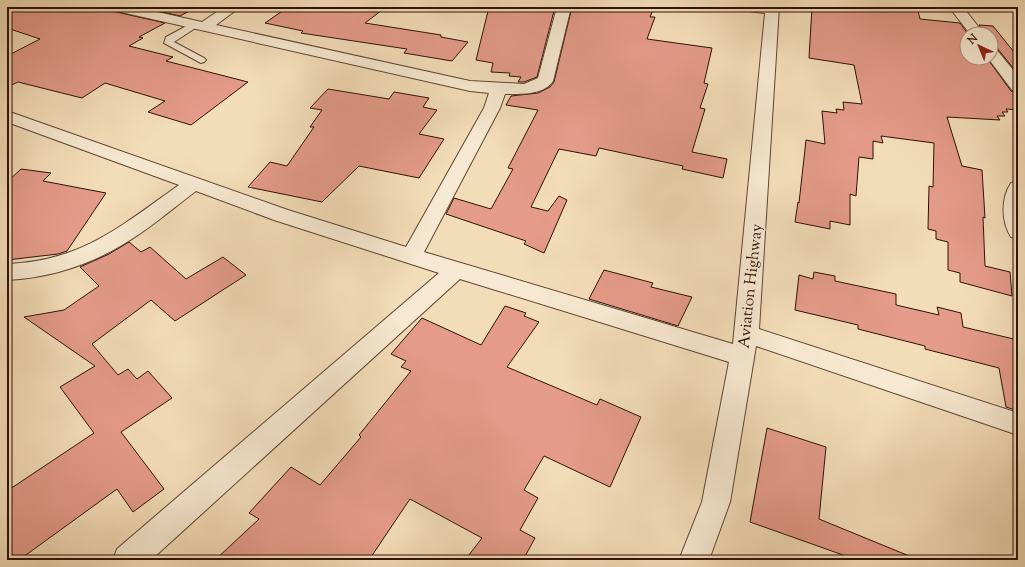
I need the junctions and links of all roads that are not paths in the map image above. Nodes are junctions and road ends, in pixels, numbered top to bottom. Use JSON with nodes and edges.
{"nodes":[{"id":1,"x":117,"y":7,"type":"edge"},
{"id":2,"x":233,"y":7,"type":"edge"},
{"id":3,"x":564,"y":7,"type":"edge"},
{"id":4,"x":746,"y":7,"type":"edge"},
{"id":5,"x":956,"y":7,"type":"edge"},
{"id":6,"x":772,"y":9,"type":"edge"},
{"id":7,"x":199,"y":26,"type":"junction"},
{"id":8,"x":971,"y":26,"type":"edge"},
{"id":9,"x":200,"y":60,"type":"dead end"},
{"id":10,"x":999,"y":62,"type":"edge"},
{"id":11,"x":1018,"y":87,"type":"edge"},
{"id":12,"x":498,"y":89,"type":"junction"},
{"id":13,"x":7,"y":116,"type":"edge"},
{"id":14,"x":194,"y":183,"type":"junction"},
{"id":15,"x":1018,"y":186,"type":"edge"},
{"id":16,"x":1018,"y":232,"type":"edge"},
{"id":17,"x":412,"y":255,"type":"junction"},
{"id":18,"x":456,"y":270,"type":"junction"},
{"id":19,"x":7,"y":272,"type":"edge"},
{"id":20,"x":745,"y":345,"type":"junction"},
{"id":21,"x":1018,"y":424,"type":"edge"},
{"id":22,"x":128,"y":560,"type":"edge"},
{"id":23,"x":694,"y":560,"type":"edge"}],
"edges":[{"from":1,"to":7,"type":"street"},
{"from":2,"to":7,"type":"street"},
{"from":3,"to":12,"type":"street"},
{"from":4,"to":6,"type":"street"},
{"from":5,"to":8,"type":"street"},
{"from":6,"to":20,"type":"street","name":"Aviation Highway"},
{"from":7,"to":9,"type":"lane"},
{"from":7,"to":12,"type":"street"},
{"from":10,"to":11,"type":"street"},
{"from":12,"to":17,"type":"street"},
{"from":13,"to":14,"type":"street"},
{"from":14,"to":17,"type":"street"},
{"from":14,"to":19,"type":"street"},
{"from":15,"to":16,"type":"street"},
{"from":17,"to":18,"type":"street"},
{"from":18,"to":20,"type":"street"},
{"from":18,"to":22,"type":"street"},
{"from":20,"to":21,"type":"street"},
{"from":20,"to":23,"type":"street","name":"Aviation Highway"}]}
